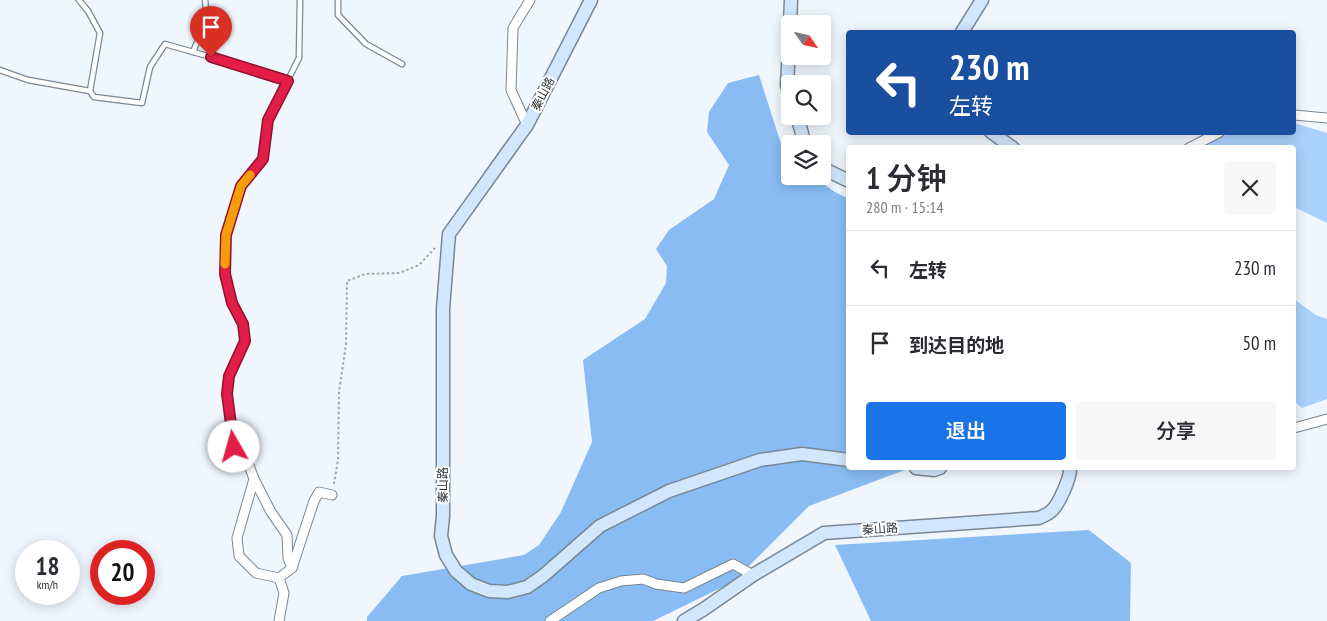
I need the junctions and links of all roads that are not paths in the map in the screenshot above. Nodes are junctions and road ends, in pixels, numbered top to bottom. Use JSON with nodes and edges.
{"nodes":[{"id":1,"x":80,"y":0,"type":"edge"},
{"id":2,"x":205,"y":0,"type":"edge"},
{"id":3,"x":300,"y":0,"type":"edge"},
{"id":4,"x":338,"y":0,"type":"edge"},
{"id":5,"x":530,"y":0,"type":"edge"},
{"id":6,"x":591,"y":0,"type":"edge"},
{"id":7,"x":791,"y":0,"type":"edge"},
{"id":8,"x":982,"y":0,"type":"edge"},
{"id":9,"x":790,"y":15,"type":"edge"},
{"id":10,"x":963,"y":30,"type":"edge"},
{"id":11,"x":193,"y":52,"type":"junction"},
{"id":12,"x":402,"y":64,"type":"dead end"},
{"id":13,"x":0,"y":70,"type":"edge"},
{"id":14,"x":288,"y":81,"type":"junction"},
{"id":15,"x":90,"y":91,"type":"junction"},
{"id":16,"x":1296,"y":115,"type":"edge"},
{"id":17,"x":1327,"y":118,"type":"edge"},
{"id":18,"x":527,"y":125,"type":"junction"},
{"id":19,"x":995,"y":135,"type":"edge"},
{"id":20,"x":1214,"y":135,"type":"edge"},
{"id":21,"x":1009,"y":145,"type":"edge"},
{"id":22,"x":1195,"y":145,"type":"edge"},
{"id":23,"x":831,"y":172,"type":"edge"},
{"id":24,"x":846,"y":180,"type":"edge"},
{"id":25,"x":1327,"y":419,"type":"edge"},
{"id":26,"x":1296,"y":427,"type":"edge"},
{"id":27,"x":234,"y":447,"type":"joint"},
{"id":28,"x":846,"y":460,"type":"edge"},
{"id":29,"x":1070,"y":470,"type":"edge"},
{"id":30,"x":254,"y":479,"type":"junction"},
{"id":31,"x":332,"y":495,"type":"road end"},
{"id":32,"x":292,"y":568,"type":"junction"},
{"id":33,"x":753,"y":575,"type":"junction"},
{"id":34,"x":279,"y":578,"type":"junction"},
{"id":35,"x":279,"y":621,"type":"edge"},
{"id":36,"x":550,"y":621,"type":"edge"},
{"id":37,"x":684,"y":621,"type":"edge"}],
"edges":[{"from":1,"to":15,"type":"lane"},
{"from":2,"to":11,"type":"lane"},
{"from":3,"to":14,"type":"lane"},
{"from":4,"to":12,"type":"lane"},
{"from":5,"to":18,"type":"street"},
{"from":6,"to":18,"type":"main road","name":"秦山路"},
{"from":7,"to":9,"type":"main road"},
{"from":8,"to":10,"type":"main road"},
{"from":11,"to":14,"type":"lane"},
{"from":11,"to":15,"type":"lane"},
{"from":13,"to":15,"type":"lane"},
{"from":14,"to":27,"type":"lane"},
{"from":16,"to":17,"type":"street"},
{"from":18,"to":28,"type":"main road","name":"秦山路"},
{"from":19,"to":21,"type":"main road"},
{"from":20,"to":22,"type":"street"},
{"from":23,"to":24,"type":"main road"},
{"from":25,"to":26,"type":"street"},
{"from":27,"to":30,"type":"street"},
{"from":29,"to":33,"type":"main road","name":"秦山路"},
{"from":30,"to":32,"type":"street"},
{"from":30,"to":34,"type":"street"},
{"from":31,"to":32,"type":"street"},
{"from":32,"to":34,"type":"street"},
{"from":33,"to":36,"type":"street"},
{"from":33,"to":37,"type":"main road","name":"秦山路"},
{"from":34,"to":35,"type":"street"}]}
